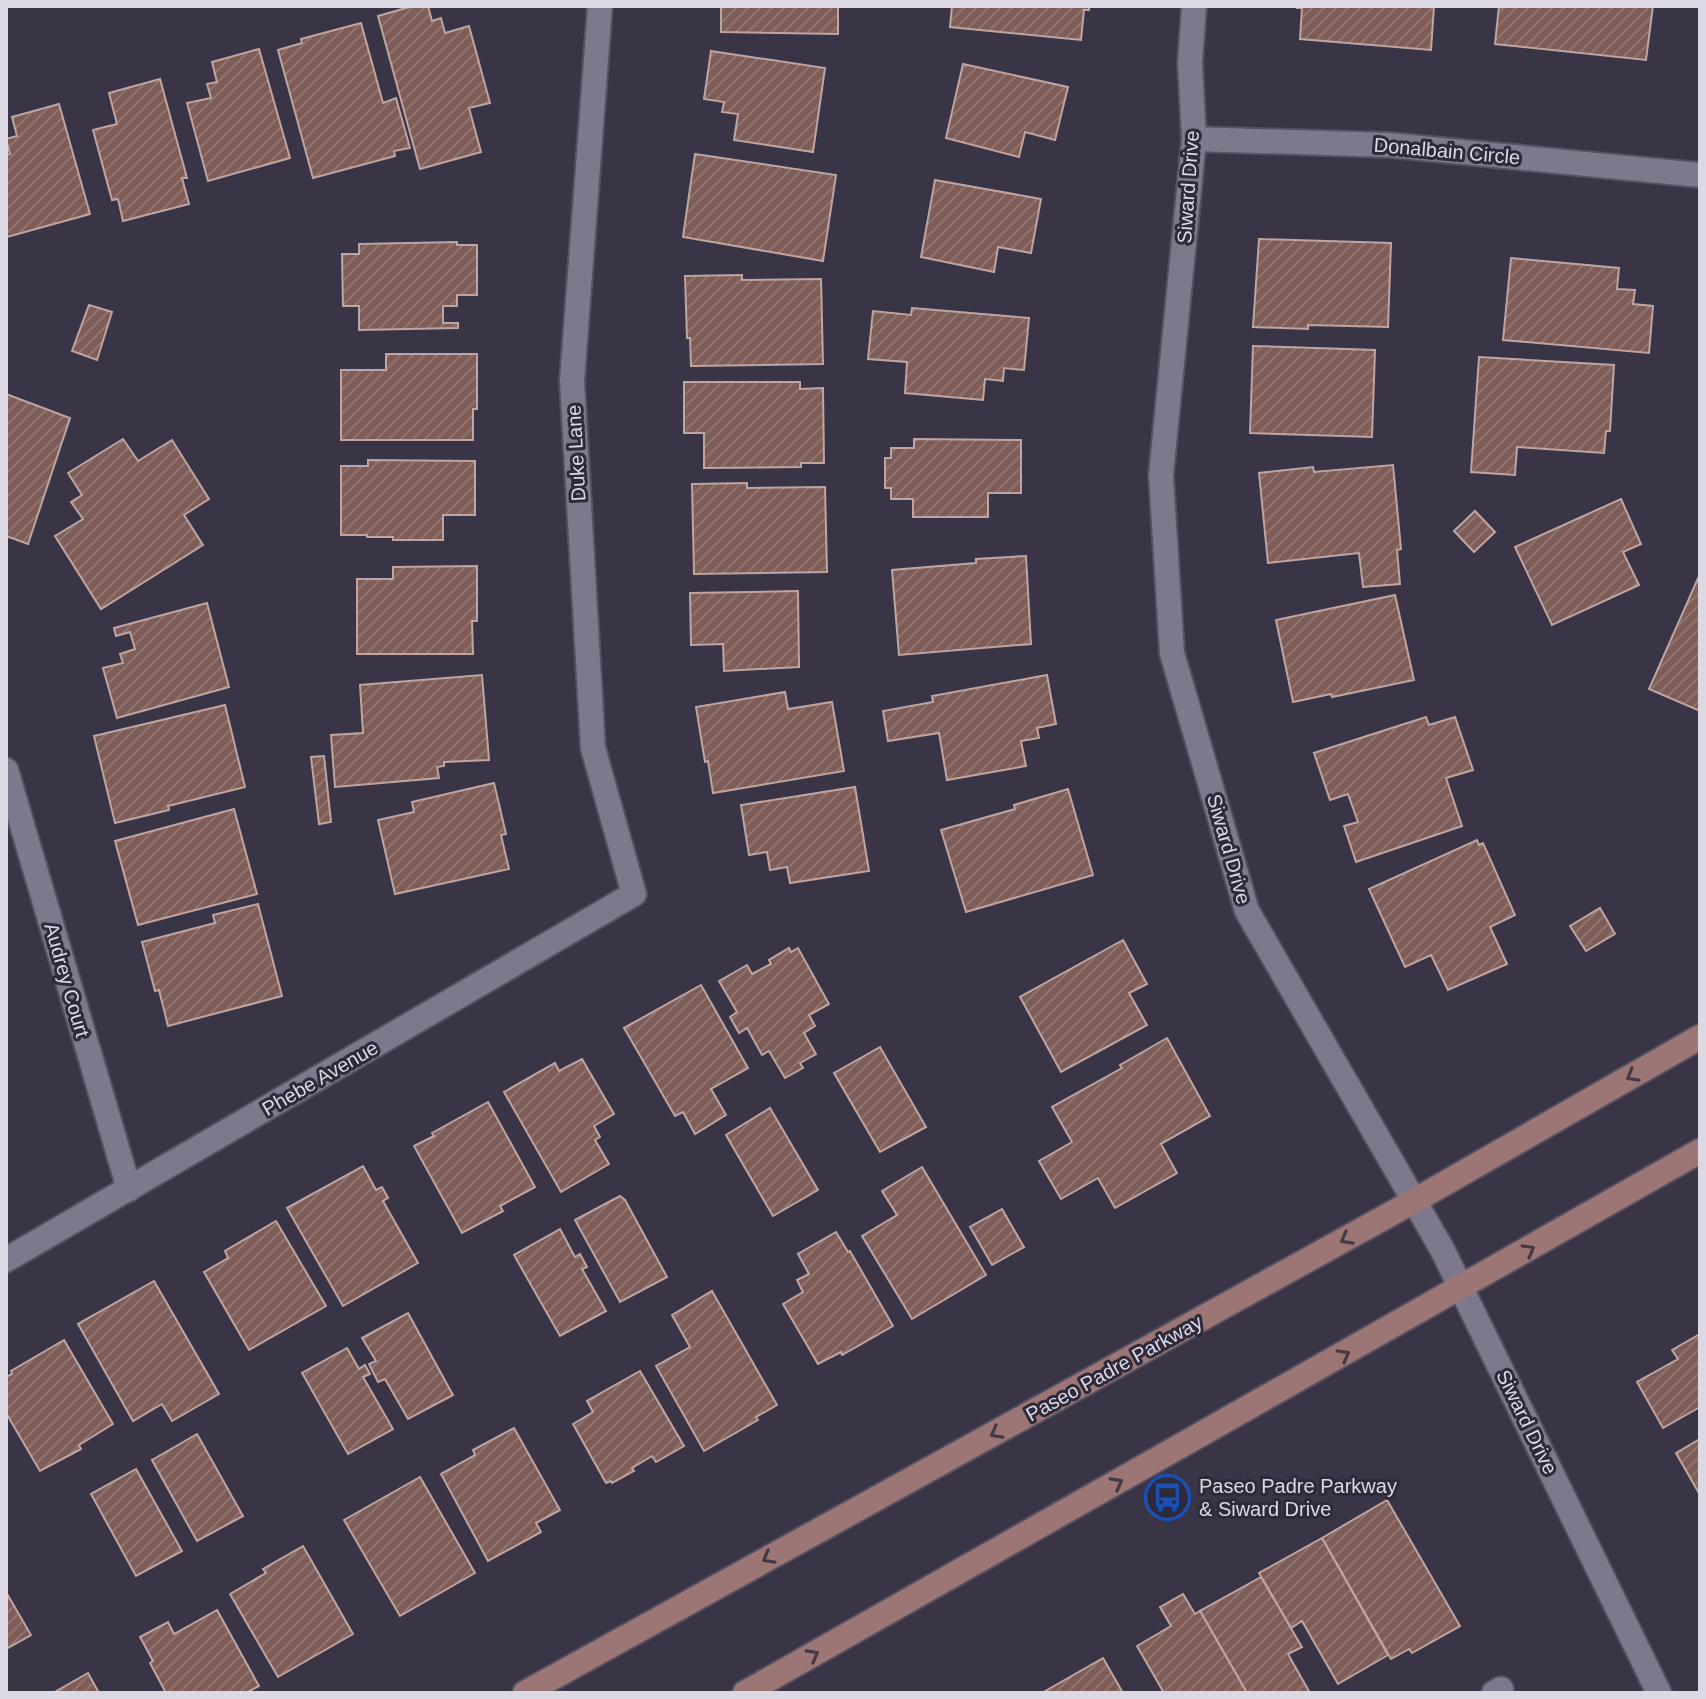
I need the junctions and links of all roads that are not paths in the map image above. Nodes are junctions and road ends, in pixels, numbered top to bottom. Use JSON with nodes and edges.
{"nodes":[{"id":1,"x":600,"y":6,"type":"edge"},
{"id":2,"x":1194,"y":6,"type":"edge"},
{"id":3,"x":1194,"y":139,"type":"junction"},
{"id":4,"x":1700,"y":175,"type":"edge"},
{"id":5,"x":6,"y":770,"type":"edge"},
{"id":6,"x":634,"y":894,"type":"joint"},
{"id":7,"x":1700,"y":1037,"type":"edge"},
{"id":8,"x":1700,"y":1151,"type":"edge"},
{"id":9,"x":129,"y":1189,"type":"junction"},
{"id":10,"x":1414,"y":1201,"type":"junction"},
{"id":11,"x":6,"y":1260,"type":"edge"},
{"id":12,"x":1462,"y":1289,"type":"junction"},
{"id":13,"x":525,"y":1693,"type":"edge"},
{"id":14,"x":745,"y":1693,"type":"edge"},
{"id":15,"x":1659,"y":1693,"type":"edge"}],
"edges":[{"from":1,"to":6,"type":"street","name":"Duke Lane"},
{"from":2,"to":3,"type":"street","name":"Siward Drive"},
{"from":3,"to":4,"type":"street","name":"Donalbain Circle"},
{"from":3,"to":10,"type":"street","name":"Siward Drive"},
{"from":5,"to":9,"type":"street","name":"Audrey Court"},
{"from":6,"to":9,"type":"street","name":"Phebe Avenue"},
{"from":7,"to":10,"type":"main road","name":"Paseo Padre Parkway","one_way":true},
{"from":12,"to":8,"type":"main road","one_way":true},
{"from":9,"to":11,"type":"street","name":"Phebe Avenue"},
{"from":10,"to":12,"type":"street","name":"Siward Drive"},
{"from":10,"to":13,"type":"main road","name":"Paseo Padre Parkway","one_way":true},
{"from":14,"to":12,"type":"main road","one_way":true},
{"from":12,"to":15,"type":"street","name":"Siward Drive"}]}
